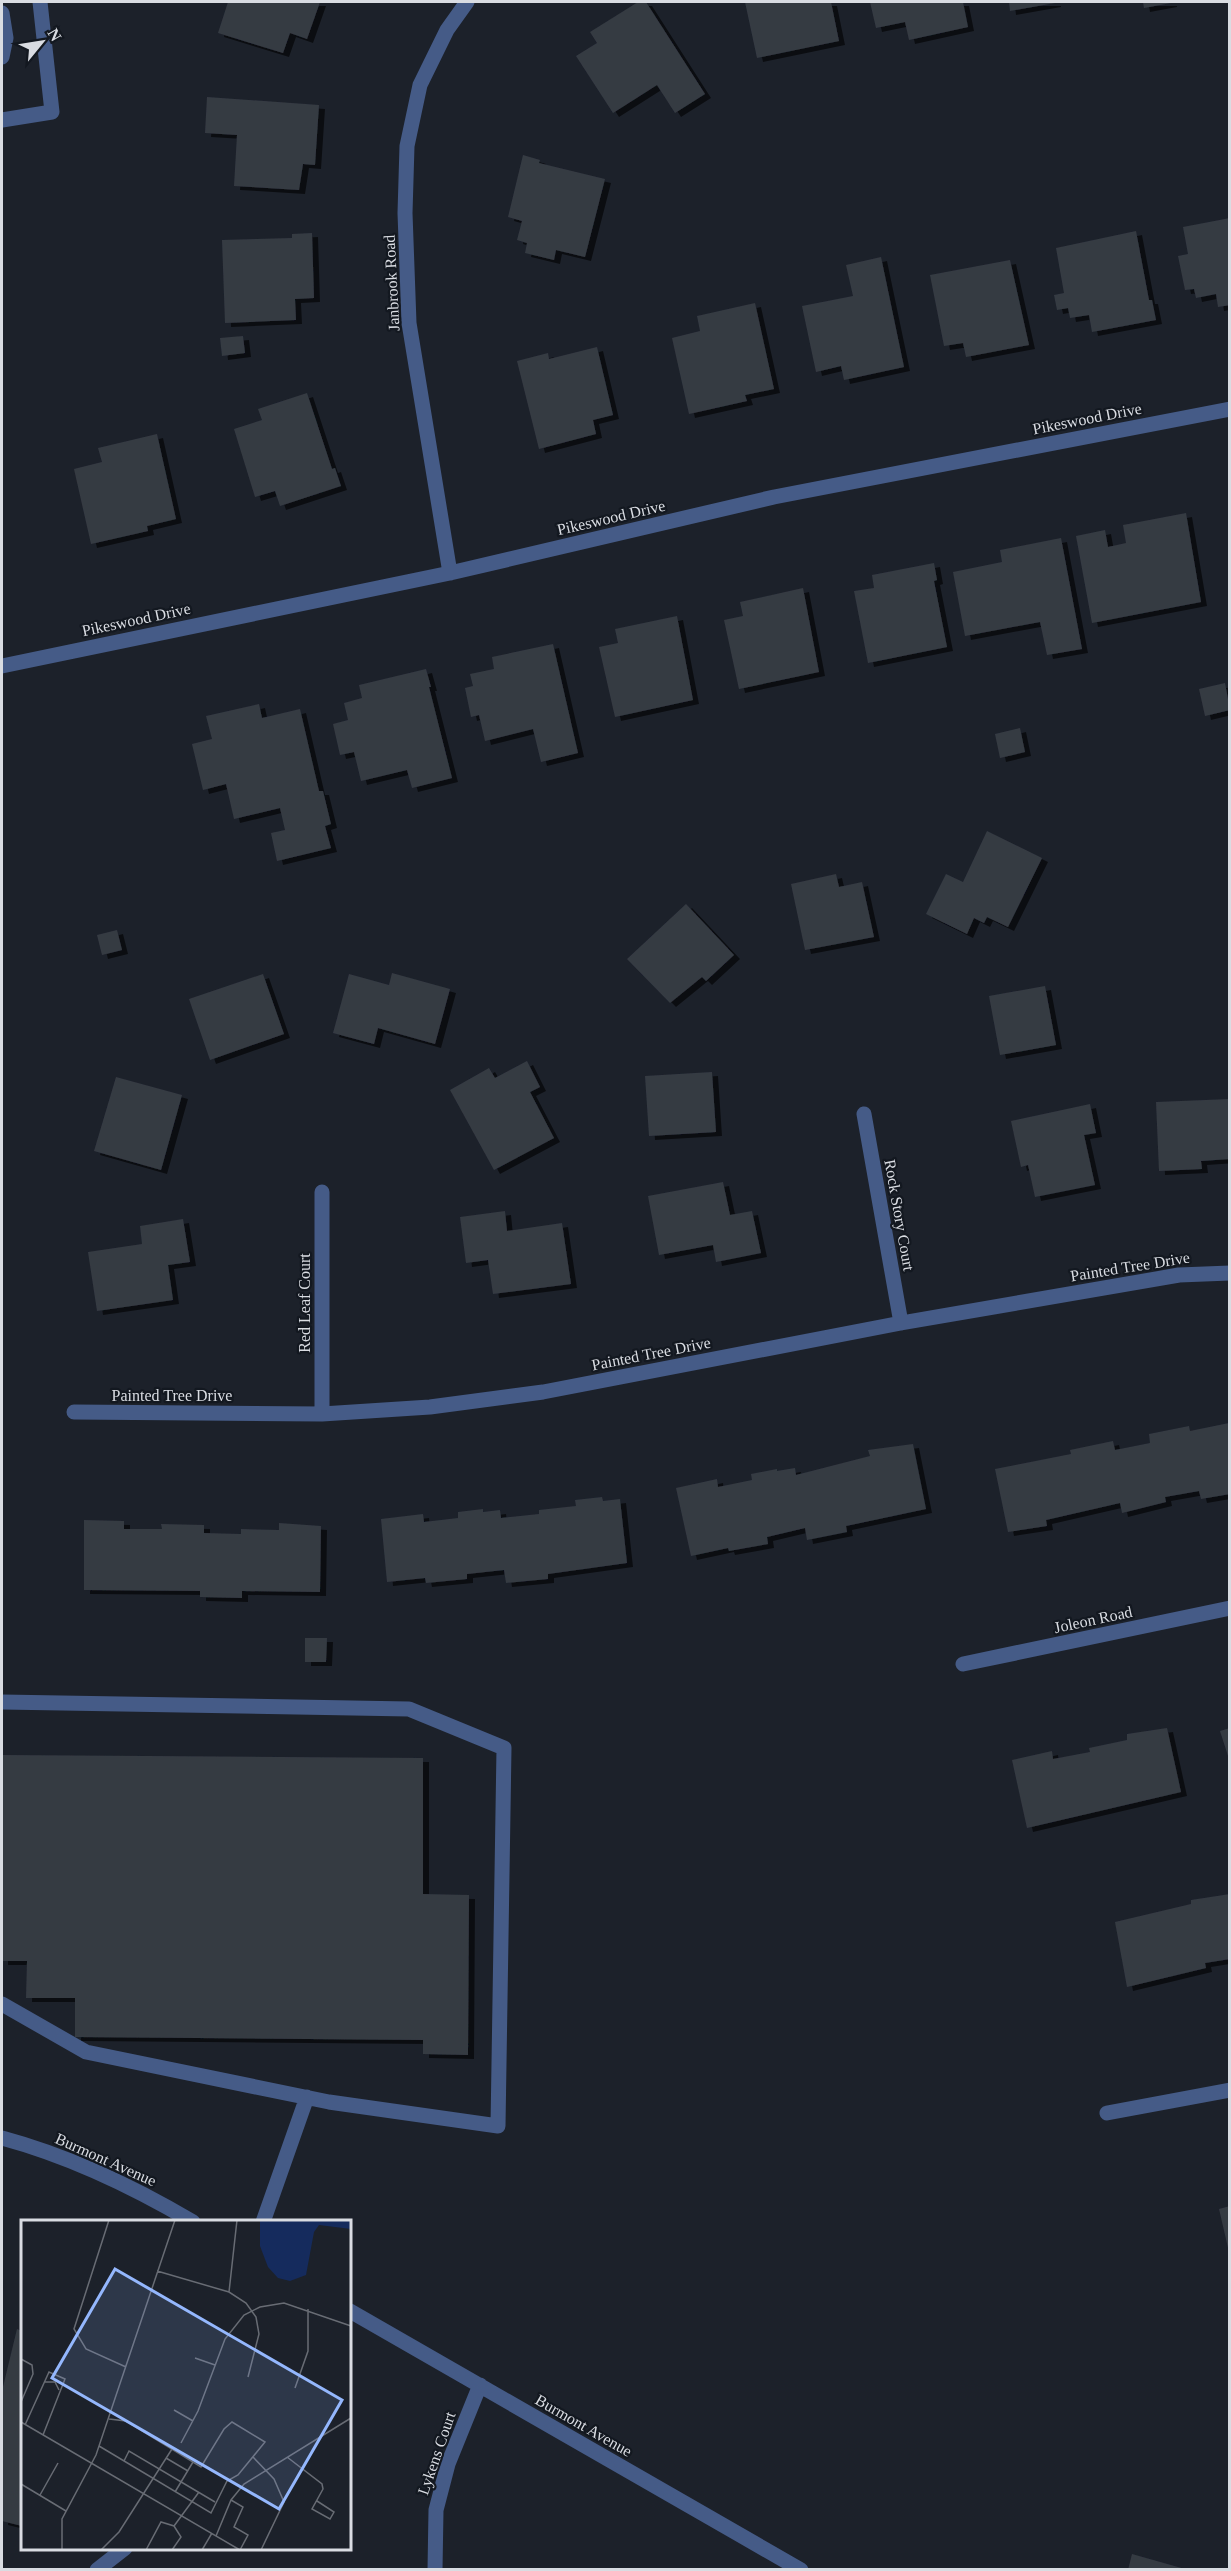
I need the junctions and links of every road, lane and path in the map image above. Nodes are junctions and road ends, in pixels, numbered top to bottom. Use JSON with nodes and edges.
{"nodes":[{"id":1,"x":40,"y":2,"type":"edge"},
{"id":2,"x":467,"y":2,"type":"edge"},
{"id":3,"x":2,"y":13,"type":"edge"},
{"id":4,"x":2,"y":57,"type":"edge"},
{"id":5,"x":2,"y":120,"type":"edge"},
{"id":6,"x":1230,"y":409,"type":"edge"},
{"id":7,"x":450,"y":573,"type":"junction"},
{"id":8,"x":2,"y":666,"type":"edge"},
{"id":9,"x":864,"y":1114,"type":"dead end"},
{"id":10,"x":322,"y":1192,"type":"dead end"},
{"id":11,"x":1230,"y":1273,"type":"edge"},
{"id":12,"x":901,"y":1323,"type":"junction"},
{"id":13,"x":74,"y":1412,"type":"dead end"},
{"id":14,"x":321,"y":1414,"type":"junction"},
{"id":15,"x":1230,"y":1608,"type":"edge"},
{"id":16,"x":963,"y":1664,"type":"dead end"},
{"id":17,"x":2,"y":1702,"type":"edge"},
{"id":18,"x":2,"y":2004,"type":"edge"},
{"id":19,"x":1230,"y":2090,"type":"edge"},
{"id":20,"x":307,"y":2097,"type":"junction"},
{"id":21,"x":1107,"y":2113,"type":"dead end"},
{"id":22,"x":2,"y":2138,"type":"edge"},
{"id":23,"x":189,"y":2220,"type":"edge"},
{"id":24,"x":264,"y":2220,"type":"edge"},
{"id":25,"x":351,"y":2312,"type":"edge"},
{"id":26,"x":480,"y":2385,"type":"junction"},
{"id":27,"x":122,"y":2550,"type":"edge"},
{"id":28,"x":97,"y":2570,"type":"edge"},
{"id":29,"x":435,"y":2570,"type":"edge"},
{"id":30,"x":801,"y":2570,"type":"edge"}],
"edges":[{"from":1,"to":5,"type":"street"},
{"from":2,"to":7,"type":"street","name":"Janbrook Road"},
{"from":3,"to":4,"type":"street"},
{"from":6,"to":7,"type":"street","name":"Pikeswood Drive"},
{"from":7,"to":8,"type":"street","name":"Pikeswood Drive"},
{"from":9,"to":12,"type":"street","name":"Rock Story Court"},
{"from":10,"to":14,"type":"street","name":"Red Leaf Court"},
{"from":11,"to":12,"type":"street","name":"Painted Tree Drive"},
{"from":12,"to":14,"type":"street","name":"Painted Tree Drive"},
{"from":13,"to":14,"type":"street","name":"Painted Tree Drive"},
{"from":15,"to":16,"type":"street","name":"Joleon Road"},
{"from":17,"to":20,"type":"street"},
{"from":18,"to":20,"type":"street"},
{"from":19,"to":21,"type":"street"},
{"from":20,"to":24,"type":"street"},
{"from":22,"to":23,"type":"street","name":"Burmont Avenue"},
{"from":25,"to":26,"type":"street","name":"Burmont Avenue"},
{"from":26,"to":29,"type":"street","name":"Lykens Court"},
{"from":26,"to":30,"type":"street","name":"Burmont Avenue"},
{"from":27,"to":28,"type":"street"}]}
